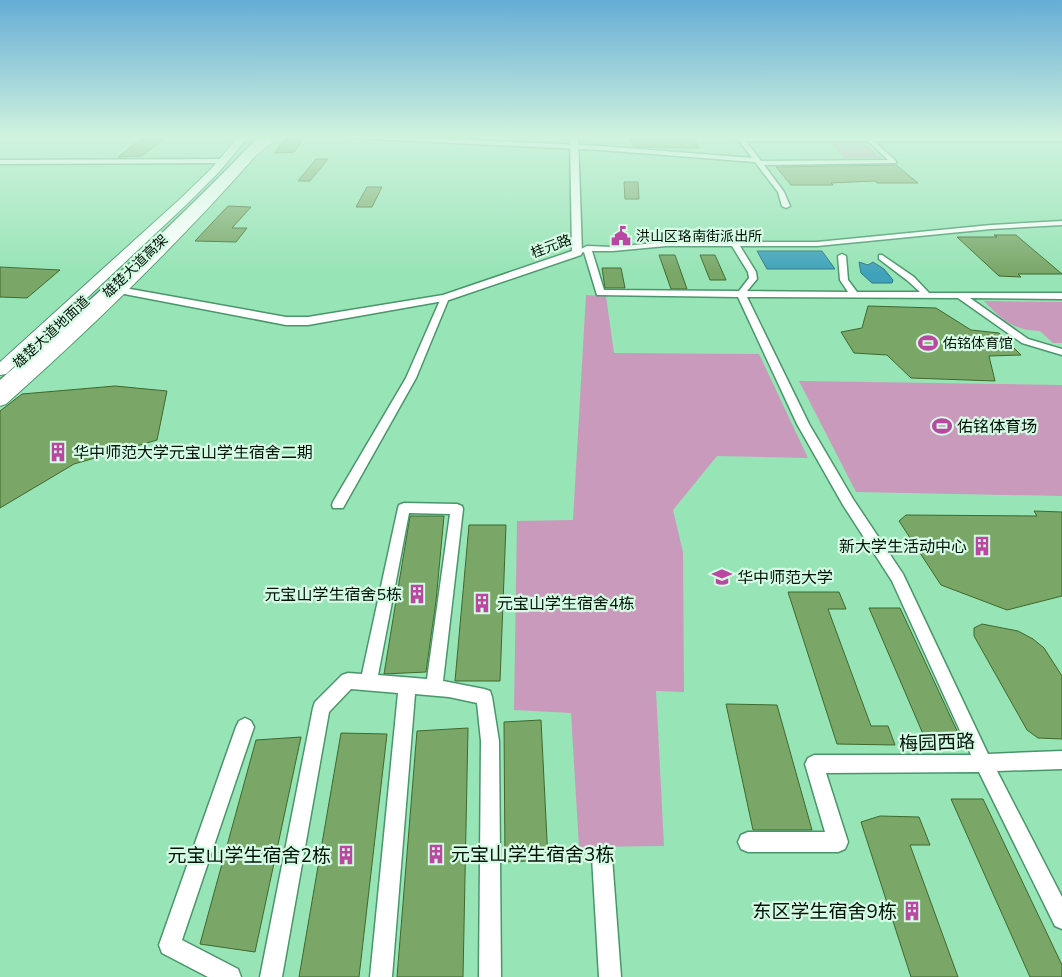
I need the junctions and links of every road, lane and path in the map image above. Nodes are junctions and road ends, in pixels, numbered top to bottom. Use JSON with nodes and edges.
{"nodes":[{"id":1,"x":203,"y":182,"type":"edge"},
{"id":2,"x":213,"y":182,"type":"edge"},
{"id":3,"x":221,"y":182,"type":"edge"},
{"id":4,"x":228,"y":182,"type":"edge"},
{"id":5,"x":577,"y":182,"type":"edge"},
{"id":6,"x":773,"y":182,"type":"edge"},
{"id":7,"x":786,"y":206,"type":"dead end"},
{"id":8,"x":1062,"y":223,"type":"edge"},
{"id":9,"x":734,"y":243,"type":"junction"},
{"id":10,"x":582,"y":251,"type":"junction"},
{"id":11,"x":842,"y":256,"type":"dead end"},
{"id":12,"x":882,"y":257,"type":"dead end"},
{"id":13,"x":118,"y":290,"type":"junction"},
{"id":14,"x":743,"y":292,"type":"junction"},
{"id":15,"x":854,"y":294,"type":"junction"},
{"id":16,"x":927,"y":295,"type":"junction"},
{"id":17,"x":960,"y":295,"type":"junction"},
{"id":18,"x":1062,"y":296,"type":"edge"},
{"id":19,"x":445,"y":298,"type":"junction"},
{"id":20,"x":1062,"y":352,"type":"edge"},
{"id":21,"x":0,"y":370,"type":"edge"},
{"id":22,"x":0,"y":377,"type":"edge"},
{"id":23,"x":0,"y":390,"type":"edge"},
{"id":24,"x":0,"y":400,"type":"edge"},
{"id":25,"x":338,"y":505,"type":"dead end"},
{"id":26,"x":368,"y":683,"type":"junction"},
{"id":27,"x":407,"y":686,"type":"junction"},
{"id":28,"x":434,"y":687,"type":"junction"},
{"id":29,"x":245,"y":727,"type":"dead end"},
{"id":30,"x":1062,"y":760,"type":"edge"},
{"id":31,"x":983,"y":762,"type":"junction"},
{"id":32,"x":748,"y":842,"type":"dead end"},
{"id":33,"x":602,"y":857,"type":"dead end"},
{"id":34,"x":1062,"y":919,"type":"edge"},
{"id":35,"x":230,"y":977,"type":"edge"},
{"id":36,"x":271,"y":977,"type":"edge"},
{"id":37,"x":381,"y":977,"type":"edge"},
{"id":38,"x":490,"y":977,"type":"edge"},
{"id":39,"x":610,"y":977,"type":"edge"}],
"edges":[{"from":1,"to":21,"type":"main road","name":"雄楚大道地面道"},
{"from":2,"to":22,"type":"highway","name":"雄楚大道高架"},
{"from":3,"to":23,"type":"highway","name":"雄楚大道高架"},
{"from":4,"to":13,"type":"main road","name":"雄楚大道地面道"},
{"from":5,"to":10,"type":"street"},
{"from":6,"to":7,"type":"street"},
{"from":8,"to":9,"type":"street","name":"桂元路"},
{"from":9,"to":10,"type":"street","name":"桂元路"},
{"from":9,"to":14,"type":"street"},
{"from":10,"to":14,"type":"street"},
{"from":10,"to":19,"type":"street","name":"桂元路"},
{"from":11,"to":15,"type":"street"},
{"from":12,"to":16,"type":"street"},
{"from":13,"to":19,"type":"street","name":"桂元路"},
{"from":13,"to":24,"type":"main road","name":"雄楚大道地面道"},
{"from":14,"to":15,"type":"street"},
{"from":14,"to":31,"type":"street"},
{"from":15,"to":16,"type":"street"},
{"from":16,"to":17,"type":"street"},
{"from":17,"to":18,"type":"street"},
{"from":17,"to":20,"type":"street"},
{"from":19,"to":25,"type":"street"},
{"from":26,"to":27,"type":"street"},
{"from":26,"to":28,"type":"street"},
{"from":26,"to":36,"type":"street"},
{"from":27,"to":28,"type":"street"},
{"from":27,"to":37,"type":"street"},
{"from":28,"to":38,"type":"street"},
{"from":29,"to":35,"type":"street"},
{"from":30,"to":31,"type":"street","name":"梅园西路"},
{"from":31,"to":32,"type":"street","name":"梅园西路"},
{"from":31,"to":34,"type":"street"},
{"from":33,"to":39,"type":"street"}]}
